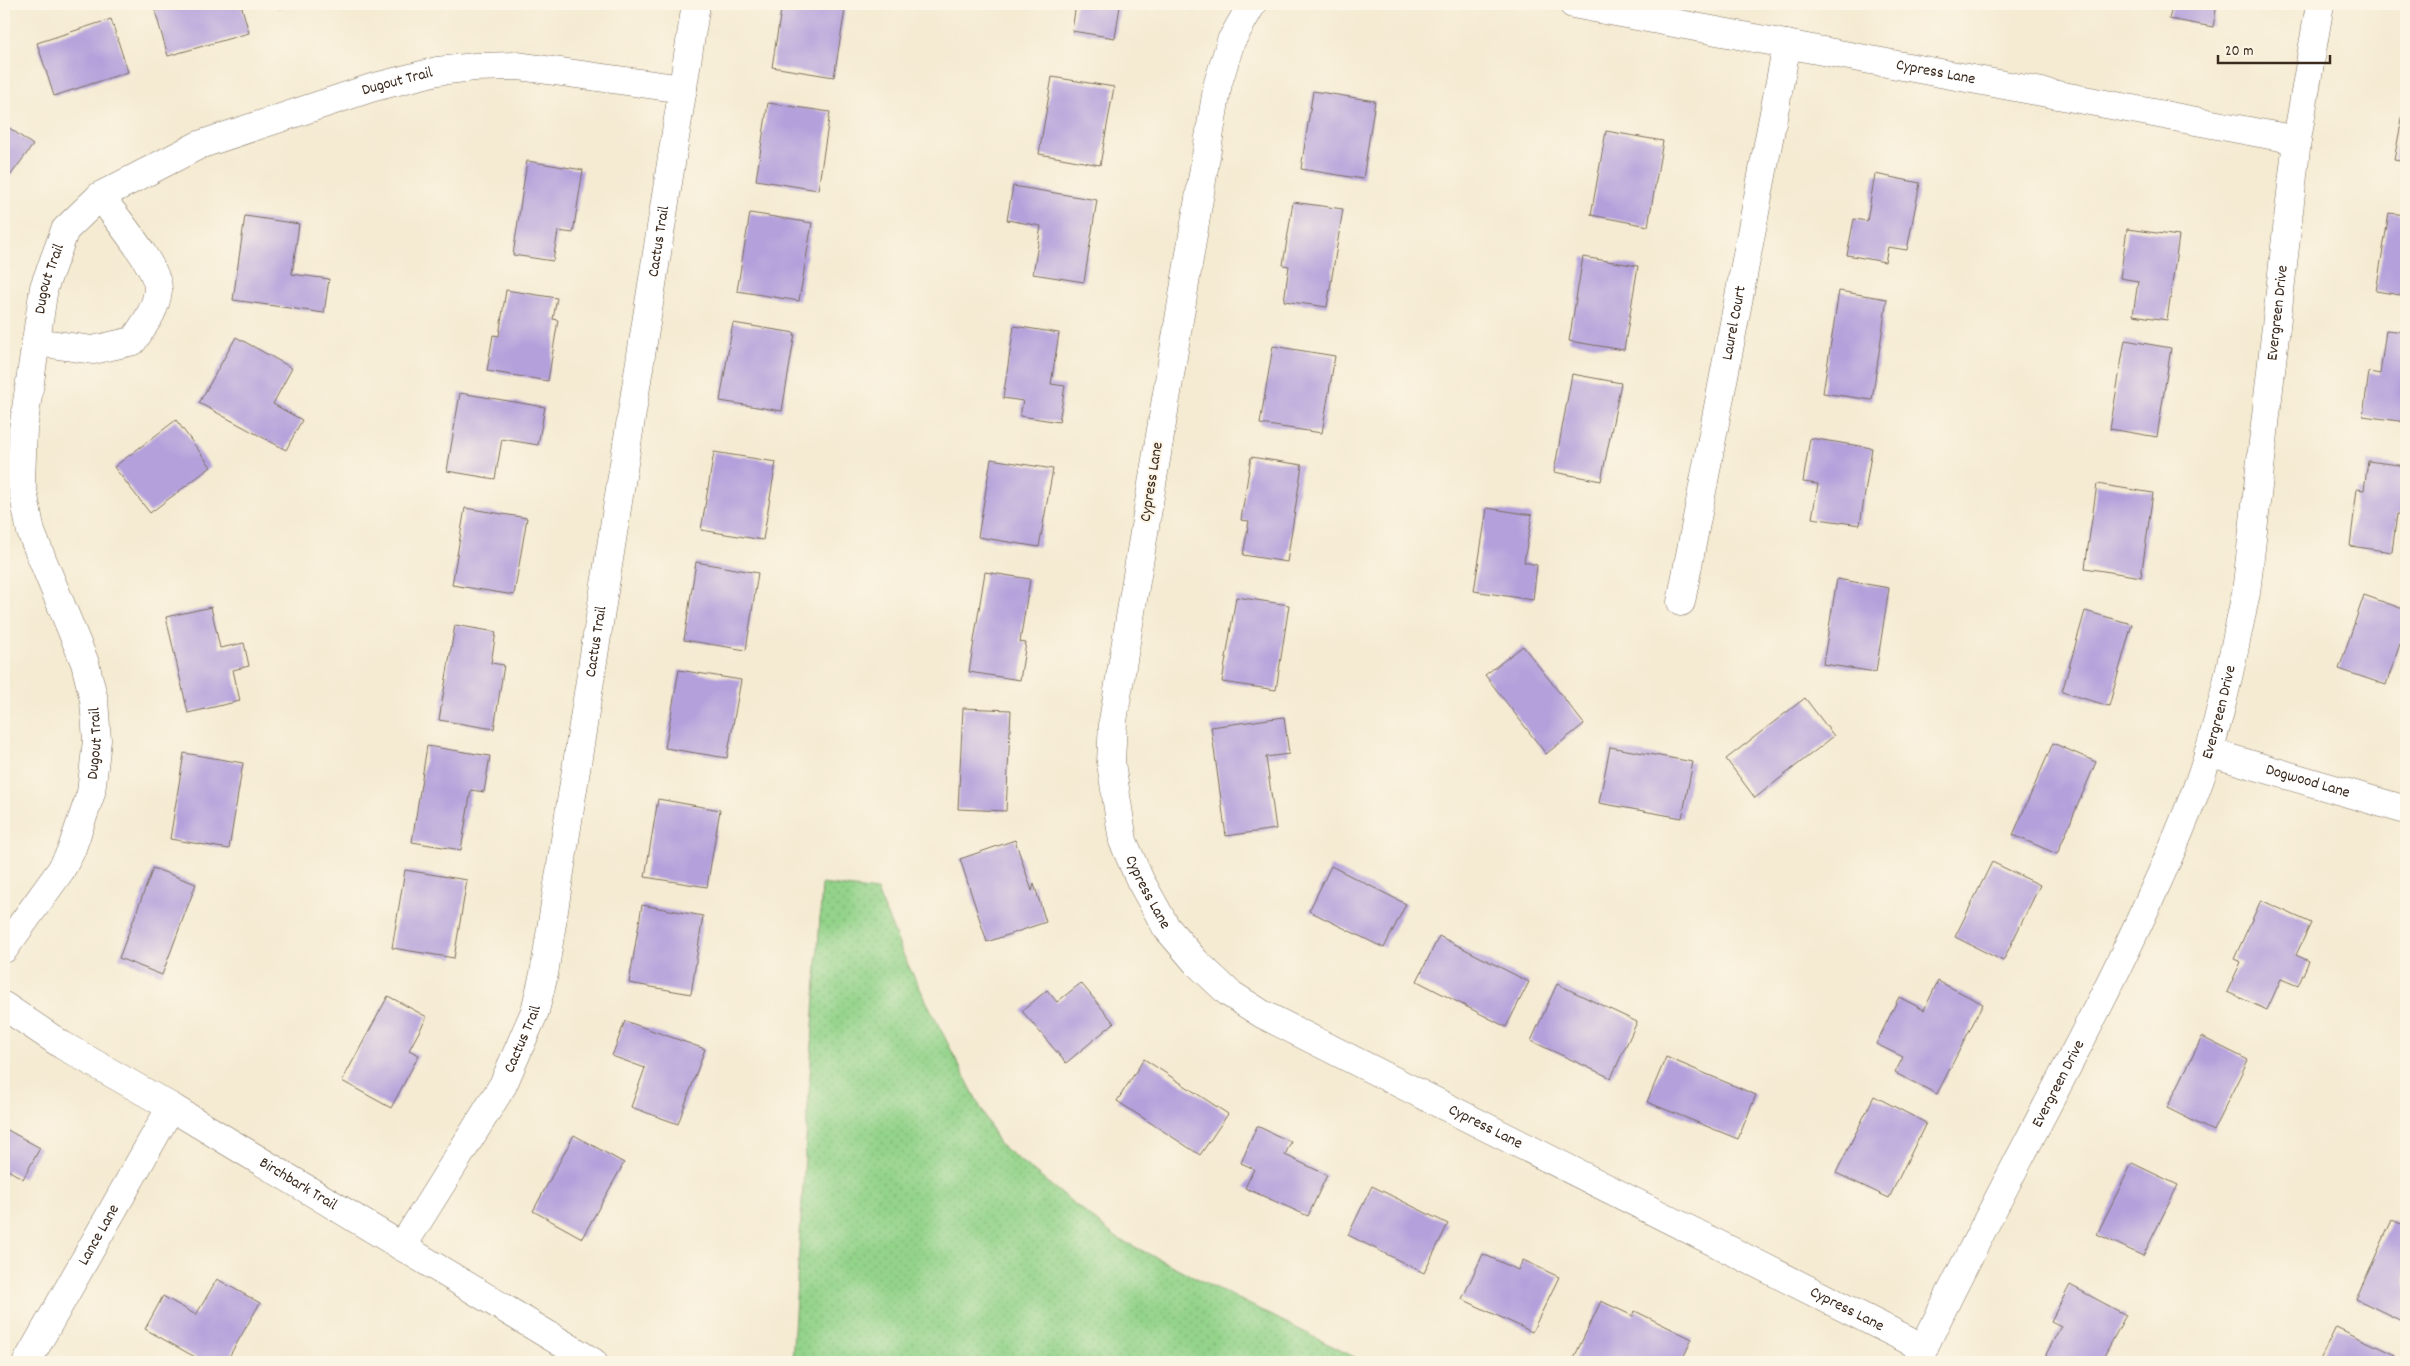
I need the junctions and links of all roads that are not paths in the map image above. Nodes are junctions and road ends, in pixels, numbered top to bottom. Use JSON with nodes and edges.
{"nodes":[{"id":1,"x":696,"y":4,"type":"edge"},
{"id":2,"x":1252,"y":4,"type":"edge"},
{"id":3,"x":1573,"y":4,"type":"edge"},
{"id":4,"x":2320,"y":4,"type":"edge"},
{"id":5,"x":1787,"y":44,"type":"junction"},
{"id":6,"x":683,"y":89,"type":"junction"},
{"id":7,"x":2297,"y":140,"type":"junction"},
{"id":8,"x":100,"y":196,"type":"junction"},
{"id":9,"x":36,"y":342,"type":"junction"},
{"id":10,"x":1681,"y":602,"type":"dead end"},
{"id":11,"x":2208,"y":752,"type":"junction"},
{"id":12,"x":2406,"y":810,"type":"edge"},
{"id":13,"x":4,"y":949,"type":"edge"},
{"id":14,"x":4,"y":1006,"type":"edge"},
{"id":15,"x":171,"y":1107,"type":"junction"},
{"id":16,"x":402,"y":1247,"type":"junction"},
{"id":17,"x":565,"y":1355,"type":"edge"},
{"id":18,"x":1920,"y":1355,"type":"edge"},
{"id":19,"x":27,"y":1362,"type":"edge"},
{"id":20,"x":593,"y":1362,"type":"edge"}],
"edges":[{"from":1,"to":6,"type":"street","name":"Cactus Trail"},
{"from":2,"to":18,"type":"street","name":"Cypress Lane"},
{"from":3,"to":5,"type":"street","name":"Cypress Lane"},
{"from":4,"to":7,"type":"street","name":"Evergreen Drive"},
{"from":5,"to":7,"type":"street","name":"Cypress Lane"},
{"from":5,"to":10,"type":"street","name":"Laurel Court"},
{"from":6,"to":8,"type":"street","name":"Dugout Trail"},
{"from":6,"to":16,"type":"street","name":"Cactus Trail"},
{"from":7,"to":11,"type":"street","name":"Evergreen Drive"},
{"from":8,"to":9,"type":"street","name":"Dugout Trail"},
{"from":8,"to":9,"type":"street"},
{"from":9,"to":13,"type":"street","name":"Dugout Trail"},
{"from":11,"to":12,"type":"street","name":"Dogwood Lane"},
{"from":11,"to":18,"type":"street","name":"Evergreen Drive"},
{"from":14,"to":15,"type":"street","name":"Birchbark Trail"},
{"from":15,"to":16,"type":"street","name":"Birchbark Trail"},
{"from":15,"to":19,"type":"street","name":"Lance Lane"},
{"from":16,"to":17,"type":"street","name":"Birchbark Trail"},
{"from":17,"to":20,"type":"street","name":"Birchbark Trail"}]}
